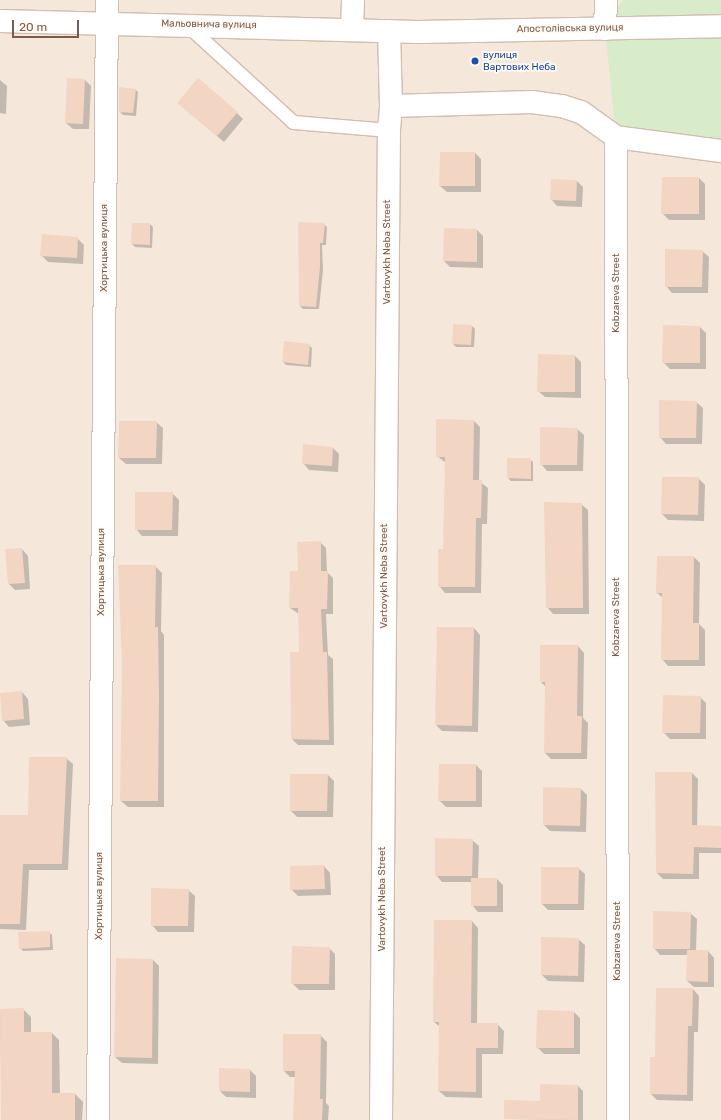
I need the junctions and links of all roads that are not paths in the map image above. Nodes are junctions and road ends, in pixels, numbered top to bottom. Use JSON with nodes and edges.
{"nodes":[{"id":1,"x":106,"y":0,"type":"edge"},
{"id":2,"x":353,"y":0,"type":"edge"},
{"id":3,"x":606,"y":0,"type":"edge"},
{"id":4,"x":0,"y":21,"type":"edge"},
{"id":5,"x":106,"y":23,"type":"junction"},
{"id":6,"x":186,"y":24,"type":"junction"},
{"id":7,"x":721,"y":26,"type":"edge"},
{"id":8,"x":352,"y":29,"type":"junction"},
{"id":9,"x":605,"y":29,"type":"junction"},
{"id":10,"x":389,"y":31,"type":"junction"},
{"id":11,"x":418,"y":32,"type":"joint"},
{"id":12,"x":391,"y":106,"type":"junction"},
{"id":13,"x":389,"y":130,"type":"junction"},
{"id":14,"x":616,"y":138,"type":"junction"},
{"id":15,"x":721,"y":151,"type":"edge"},
{"id":16,"x":98,"y":1120,"type":"edge"},
{"id":17,"x":381,"y":1120,"type":"edge"},
{"id":18,"x":618,"y":1120,"type":"edge"}],
"edges":[{"from":1,"to":5,"type":"street","name":"Хортицька вулиця"},
{"from":2,"to":8,"type":"street"},
{"from":3,"to":9,"type":"street"},
{"from":4,"to":5,"type":"street","name":"Мальовнича вулиця"},
{"from":5,"to":6,"type":"street","name":"Мальовнича вулиця"},
{"from":5,"to":16,"type":"street","name":"Хортицька вулиця"},
{"from":6,"to":8,"type":"street","name":"Мальовнича вулиця"},
{"from":6,"to":13,"type":"lane"},
{"from":7,"to":9,"type":"street","name":"Апостолівська вулиця"},
{"from":8,"to":10,"type":"street","name":"Мальовнича вулиця"},
{"from":9,"to":11,"type":"street","name":"Апостолівська вулиця"},
{"from":10,"to":11,"type":"street","name":"Мальовнича вулиця"},
{"from":10,"to":12,"type":"street","name":"Vartovykh Neba Street"},
{"from":12,"to":13,"type":"street","name":"Vartovykh Neba Street"},
{"from":12,"to":14,"type":"street"},
{"from":13,"to":17,"type":"street","name":"Vartovykh Neba Street"},
{"from":14,"to":15,"type":"street"},
{"from":14,"to":18,"type":"street","name":"Kobzareva Street"}]}
